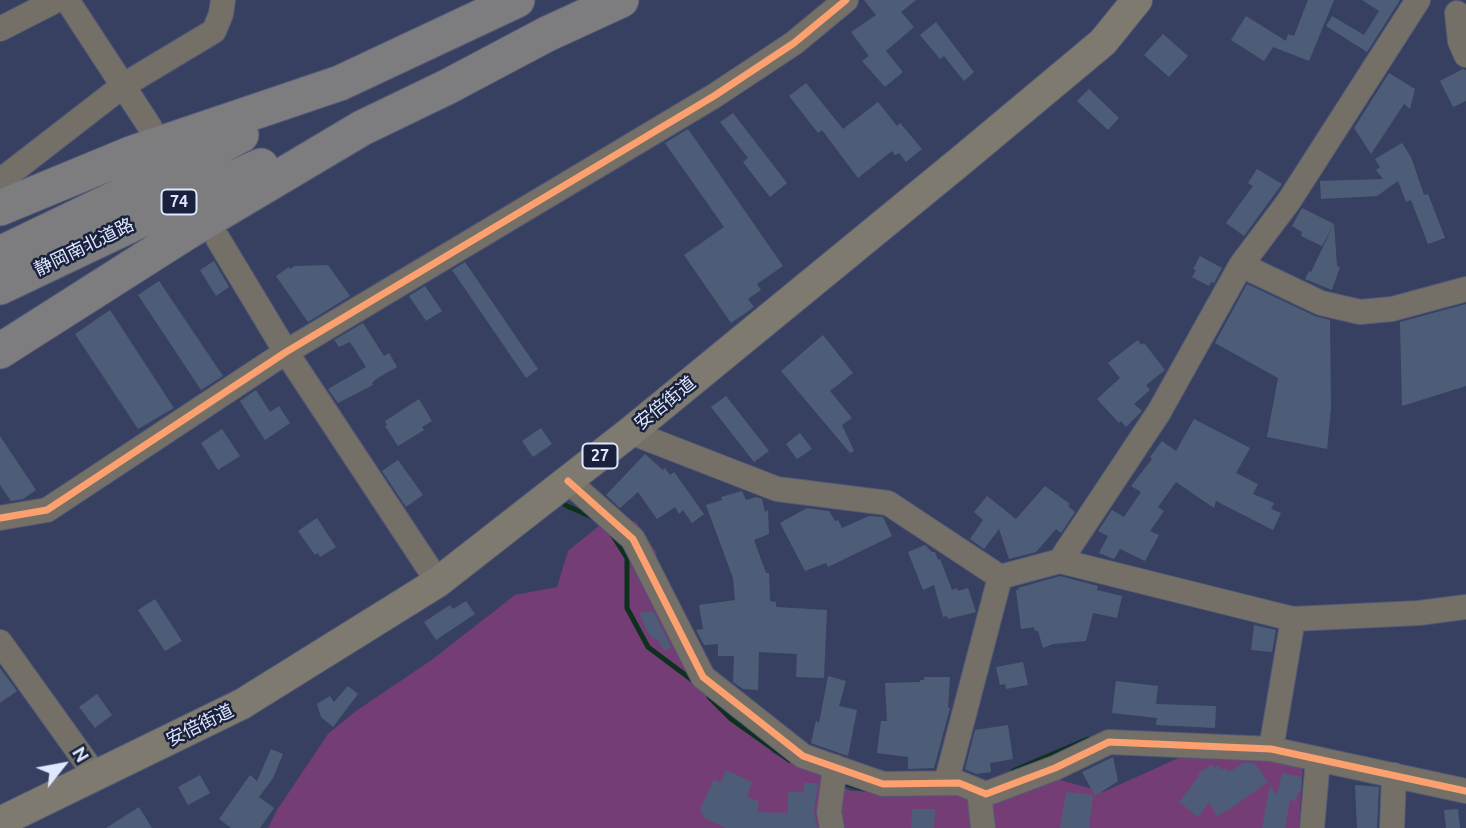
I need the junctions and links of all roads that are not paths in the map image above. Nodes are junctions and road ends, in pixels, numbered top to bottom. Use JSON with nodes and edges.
{"nodes":[{"id":1,"x":57,"y":0,"type":"edge"},
{"id":2,"x":67,"y":0,"type":"edge"},
{"id":3,"x":223,"y":0,"type":"edge"},
{"id":4,"x":517,"y":0,"type":"edge"},
{"id":5,"x":621,"y":0,"type":"edge"},
{"id":6,"x":846,"y":0,"type":"edge"},
{"id":7,"x":1137,"y":0,"type":"edge"},
{"id":8,"x":1418,"y":0,"type":"edge"},
{"id":9,"x":1454,"y":11,"type":"edge"},
{"id":10,"x":0,"y":29,"type":"edge"},
{"id":11,"x":1466,"y":55,"type":"edge"},
{"id":12,"x":340,"y":83,"type":"junction"},
{"id":13,"x":124,"y":85,"type":"junction"},
{"id":14,"x":150,"y":127,"type":"dead end"},
{"id":15,"x":362,"y":128,"type":"junction"},
{"id":16,"x":0,"y":181,"type":"edge"},
{"id":17,"x":0,"y":208,"type":"edge"},
{"id":18,"x":218,"y":239,"type":"dead end"},
{"id":19,"x":0,"y":254,"type":"edge"},
{"id":20,"x":1241,"y":265,"type":"junction"},
{"id":21,"x":0,"y":287,"type":"edge"},
{"id":22,"x":1466,"y":289,"type":"edge"},
{"id":23,"x":0,"y":351,"type":"edge"},
{"id":24,"x":286,"y":352,"type":"junction"},
{"id":25,"x":630,"y":432,"type":"junction"},
{"id":26,"x":568,"y":481,"type":"junction"},
{"id":27,"x":0,"y":518,"type":"edge"},
{"id":28,"x":1060,"y":561,"type":"junction"},
{"id":29,"x":1000,"y":577,"type":"junction"},
{"id":30,"x":438,"y":582,"type":"junction"},
{"id":31,"x":1466,"y":607,"type":"edge"},
{"id":32,"x":1293,"y":619,"type":"junction"},
{"id":33,"x":0,"y":642,"type":"edge"},
{"id":34,"x":1271,"y":749,"type":"junction"},
{"id":35,"x":1318,"y":759,"type":"junction"},
{"id":36,"x":1394,"y":775,"type":"junction"},
{"id":37,"x":96,"y":776,"type":"junction"},
{"id":38,"x":834,"y":776,"type":"junction"},
{"id":39,"x":946,"y":783,"type":"junction"},
{"id":40,"x":979,"y":791,"type":"junction"},
{"id":41,"x":1466,"y":791,"type":"edge"},
{"id":42,"x":0,"y":822,"type":"edge"},
{"id":43,"x":832,"y":828,"type":"edge"},
{"id":44,"x":983,"y":828,"type":"edge"},
{"id":45,"x":1312,"y":828,"type":"edge"},
{"id":46,"x":1392,"y":828,"type":"edge"}],
"edges":[{"from":1,"to":10,"type":"street"},
{"from":2,"to":13,"type":"street"},
{"from":3,"to":13,"type":"street"},
{"from":4,"to":12,"type":"highway"},
{"from":5,"to":15,"type":"highway"},
{"from":6,"to":24,"type":"street"},
{"from":7,"to":25,"type":"main road","name":"安倍街道","number":"27"},
{"from":8,"to":20,"type":"street"},
{"from":9,"to":11,"type":"street"},
{"from":12,"to":17,"type":"highway"},
{"from":12,"to":19,"type":"highway","name":"静岡南北道路","number":"74"},
{"from":13,"to":14,"type":"street"},
{"from":13,"to":16,"type":"street"},
{"from":15,"to":21,"type":"highway","name":"静岡南北道路","number":"74"},
{"from":15,"to":23,"type":"highway"},
{"from":18,"to":24,"type":"street"},
{"from":20,"to":22,"type":"street"},
{"from":20,"to":28,"type":"street"},
{"from":24,"to":27,"type":"street"},
{"from":24,"to":30,"type":"street"},
{"from":25,"to":26,"type":"main road","name":"安倍街道","number":"27"},
{"from":25,"to":29,"type":"street"},
{"from":26,"to":30,"type":"main road","name":"安倍街道","number":"27"},
{"from":26,"to":38,"type":"street"},
{"from":28,"to":29,"type":"street"},
{"from":28,"to":32,"type":"street"},
{"from":29,"to":39,"type":"street"},
{"from":30,"to":37,"type":"main road","name":"安倍街道","number":"27"},
{"from":31,"to":32,"type":"street"},
{"from":32,"to":34,"type":"street"},
{"from":33,"to":37,"type":"street"},
{"from":34,"to":35,"type":"street"},
{"from":34,"to":40,"type":"street"},
{"from":35,"to":36,"type":"street"},
{"from":35,"to":45,"type":"street"},
{"from":36,"to":41,"type":"street"},
{"from":36,"to":46,"type":"street"},
{"from":37,"to":42,"type":"main road","name":"安倍街道","number":"27"},
{"from":38,"to":39,"type":"street"},
{"from":38,"to":43,"type":"street"},
{"from":39,"to":40,"type":"street"},
{"from":40,"to":44,"type":"street"}]}
